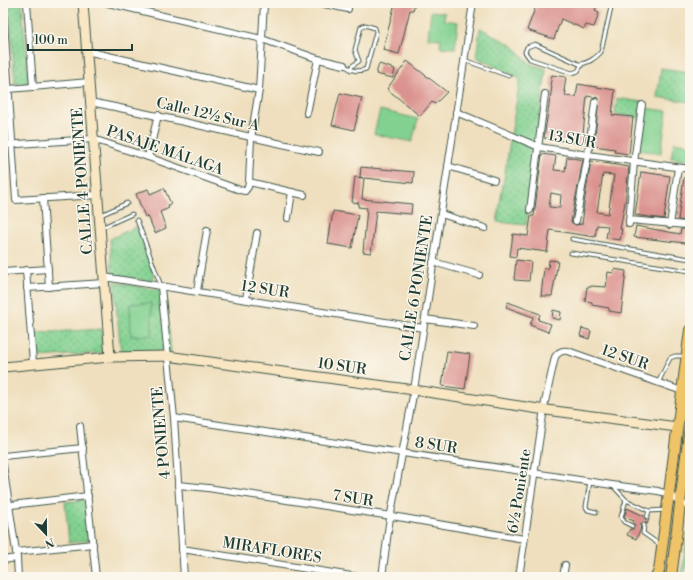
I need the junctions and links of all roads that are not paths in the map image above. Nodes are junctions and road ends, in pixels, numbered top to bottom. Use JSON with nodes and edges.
{"nodes":[{"id":1,"x":27,"y":3,"type":"edge"},
{"id":2,"x":83,"y":3,"type":"edge"},
{"id":3,"x":108,"y":3,"type":"edge"},
{"id":4,"x":264,"y":3,"type":"edge"},
{"id":5,"x":320,"y":3,"type":"edge"},
{"id":6,"x":473,"y":3,"type":"edge"},
{"id":7,"x":612,"y":3,"type":"edge"},
{"id":8,"x":337,"y":5,"type":"edge"},
{"id":9,"x":3,"y":6,"type":"edge"},
{"id":10,"x":348,"y":10,"type":"dead end"},
{"id":11,"x":3,"y":14,"type":"edge"},
{"id":12,"x":262,"y":39,"type":"junction"},
{"id":13,"x":86,"y":51,"type":"junction"},
{"id":14,"x":318,"y":59,"type":"junction"},
{"id":15,"x":464,"y":60,"type":"junction"},
{"id":16,"x":582,"y":64,"type":"junction"},
{"id":17,"x":344,"y":65,"type":"joint"},
{"id":18,"x":5,"y":68,"type":"edge"},
{"id":19,"x":351,"y":70,"type":"junction"},
{"id":20,"x":508,"y":76,"type":"dead end"},
{"id":21,"x":89,"y":82,"type":"junction"},
{"id":22,"x":33,"y":87,"type":"junction"},
{"id":23,"x":9,"y":89,"type":"junction"},
{"id":24,"x":259,"y":90,"type":"junction"},
{"id":25,"x":545,"y":94,"type":"dead end"},
{"id":26,"x":90,"y":102,"type":"junction"},
{"id":27,"x":595,"y":102,"type":"dead end"},
{"id":28,"x":642,"y":106,"type":"dead end"},
{"id":29,"x":456,"y":112,"type":"junction"},
{"id":30,"x":307,"y":113,"type":"dead end"},
{"id":31,"x":158,"y":115,"type":"junction"},
{"id":32,"x":251,"y":138,"type":"junction"},
{"id":33,"x":93,"y":139,"type":"junction"},
{"id":34,"x":12,"y":144,"type":"junction"},
{"id":35,"x":3,"y":145,"type":"edge"},
{"id":36,"x":539,"y":147,"type":"junction"},
{"id":37,"x":319,"y":152,"type":"dead end"},
{"id":38,"x":588,"y":155,"type":"junction"},
{"id":39,"x":148,"y":157,"type":"junction"},
{"id":40,"x":634,"y":162,"type":"junction"},
{"id":41,"x":448,"y":166,"type":"junction"},
{"id":42,"x":678,"y":168,"type":"junction"},
{"id":43,"x":690,"y":169,"type":"edge"},
{"id":44,"x":494,"y":180,"type":"dead end"},
{"id":45,"x":249,"y":182,"type":"junction"},
{"id":46,"x":292,"y":192,"type":"junction"},
{"id":47,"x":97,"y":195,"type":"junction"},
{"id":48,"x":304,"y":195,"type":"dead end"},
{"id":49,"x":43,"y":198,"type":"junction"},
{"id":50,"x":127,"y":203,"type":"dead end"},
{"id":51,"x":530,"y":210,"type":"dead end"},
{"id":52,"x":132,"y":214,"type":"dead end"},
{"id":53,"x":441,"y":214,"type":"junction"},
{"id":54,"x":99,"y":216,"type":"junction"},
{"id":55,"x":288,"y":218,"type":"dead end"},
{"id":56,"x":137,"y":220,"type":"dead end"},
{"id":57,"x":576,"y":221,"type":"dead end"},
{"id":58,"x":670,"y":224,"type":"junction"},
{"id":59,"x":686,"y":225,"type":"dead end"},
{"id":60,"x":485,"y":228,"type":"dead end"},
{"id":61,"x":100,"y":229,"type":"junction"},
{"id":62,"x":208,"y":230,"type":"dead end"},
{"id":63,"x":257,"y":233,"type":"dead end"},
{"id":64,"x":572,"y":239,"type":"dead end"},
{"id":65,"x":572,"y":253,"type":"dead end"},
{"id":66,"x":690,"y":259,"type":"edge"},
{"id":67,"x":433,"y":262,"type":"junction"},
{"id":68,"x":48,"y":269,"type":"junction"},
{"id":69,"x":26,"y":270,"type":"junction"},
{"id":70,"x":690,"y":271,"type":"edge"},
{"id":71,"x":3,"y":272,"type":"edge"},
{"id":72,"x":479,"y":275,"type":"dead end"},
{"id":73,"x":104,"y":280,"type":"junction"},
{"id":74,"x":49,"y":287,"type":"junction"},
{"id":75,"x":161,"y":287,"type":"junction"},
{"id":76,"x":28,"y":288,"type":"junction"},
{"id":77,"x":197,"y":291,"type":"junction"},
{"id":78,"x":246,"y":299,"type":"junction"},
{"id":79,"x":425,"y":318,"type":"junction"},
{"id":80,"x":474,"y":326,"type":"dead end"},
{"id":81,"x":423,"y":328,"type":"junction"},
{"id":82,"x":690,"y":330,"type":"edge"},
{"id":83,"x":560,"y":352,"type":"joint"},
{"id":84,"x":167,"y":356,"type":"junction"},
{"id":85,"x":686,"y":356,"type":"junction"},
{"id":86,"x":110,"y":357,"type":"junction"},
{"id":87,"x":33,"y":363,"type":"junction"},
{"id":88,"x":3,"y":366,"type":"edge"},
{"id":89,"x":658,"y":383,"type":"junction"},
{"id":90,"x":414,"y":390,"type":"junction"},
{"id":91,"x":682,"y":391,"type":"junction"},
{"id":92,"x":544,"y":409,"type":"junction"},
{"id":93,"x":174,"y":418,"type":"junction"},
{"id":94,"x":80,"y":426,"type":"dead end"},
{"id":95,"x":677,"y":427,"type":"junction"},
{"id":96,"x":690,"y":429,"type":"edge"},
{"id":97,"x":83,"y":448,"type":"junction"},
{"id":98,"x":403,"y":453,"type":"junction"},
{"id":99,"x":3,"y":456,"type":"edge"},
{"id":100,"x":3,"y":465,"type":"edge"},
{"id":101,"x":534,"y":473,"type":"junction"},
{"id":102,"x":590,"y":481,"type":"junction"},
{"id":103,"x":178,"y":485,"type":"junction"},
{"id":104,"x":612,"y":485,"type":"junction"},
{"id":105,"x":668,"y":494,"type":"junction"},
{"id":106,"x":88,"y":496,"type":"junction"},
{"id":107,"x":626,"y":500,"type":"junction"},
{"id":108,"x":681,"y":503,"type":"junction"},
{"id":109,"x":6,"y":505,"type":"edge"},
{"id":110,"x":690,"y":508,"type":"edge"},
{"id":111,"x":666,"y":510,"type":"junction"},
{"id":112,"x":649,"y":511,"type":"junction"},
{"id":113,"x":596,"y":512,"type":"dead end"},
{"id":114,"x":391,"y":517,"type":"junction"},
{"id":115,"x":647,"y":517,"type":"dead end"},
{"id":116,"x":644,"y":525,"type":"dead end"},
{"id":117,"x":632,"y":526,"type":"dead end"},
{"id":118,"x":524,"y":539,"type":"junction"},
{"id":119,"x":93,"y":544,"type":"junction"},
{"id":120,"x":662,"y":546,"type":"junction"},
{"id":121,"x":182,"y":549,"type":"junction"},
{"id":122,"x":16,"y":555,"type":"junction"},
{"id":123,"x":3,"y":560,"type":"edge"},
{"id":124,"x":565,"y":566,"type":"dead end"},
{"id":125,"x":329,"y":575,"type":"edge"},
{"id":126,"x":658,"y":575,"type":"edge"},
{"id":127,"x":18,"y":577,"type":"edge"},
{"id":128,"x":96,"y":577,"type":"edge"},
{"id":129,"x":184,"y":577,"type":"edge"},
{"id":130,"x":358,"y":577,"type":"edge"},
{"id":131,"x":382,"y":577,"type":"edge"},
{"id":132,"x":519,"y":577,"type":"edge"},
{"id":133,"x":564,"y":577,"type":"edge"},
{"id":134,"x":671,"y":577,"type":"edge"}],
"edges":[{"from":1,"to":22,"type":"street"},
{"from":2,"to":13,"type":"street","name":"CALLE 4 PONIENTE"},
{"from":3,"to":12,"type":"street"},
{"from":4,"to":12,"type":"street"},
{"from":5,"to":8,"type":"street"},
{"from":6,"to":15,"type":"street","name":"CALLE 6 PONIENTE"},
{"from":7,"to":16,"type":"lane"},
{"from":8,"to":10,"type":"street"},
{"from":9,"to":11,"type":"street"},
{"from":11,"to":18,"type":"street"},
{"from":12,"to":14,"type":"street"},
{"from":12,"to":24,"type":"street"},
{"from":13,"to":21,"type":"street","name":"CALLE 4 PONIENTE"},
{"from":13,"to":24,"type":"street"},
{"from":14,"to":17,"type":"street"},
{"from":14,"to":30,"type":"street"},
{"from":15,"to":20,"type":"lane"},
{"from":15,"to":29,"type":"street","name":"CALLE 6 PONIENTE"},
{"from":16,"to":16,"type":"lane"},
{"from":17,"to":19,"type":"lane"},
{"from":18,"to":23,"type":"street"},
{"from":19,"to":19,"type":"lane"},
{"from":21,"to":22,"type":"street"},
{"from":21,"to":26,"type":"street","name":"CALLE 4 PONIENTE"},
{"from":22,"to":23,"type":"street"},
{"from":23,"to":34,"type":"street"},
{"from":24,"to":32,"type":"street"},
{"from":25,"to":36,"type":"street"},
{"from":26,"to":31,"type":"street","name":"Calle 12½ Sur A"},
{"from":26,"to":33,"type":"street","name":"CALLE 4 PONIENTE"},
{"from":27,"to":38,"type":"street"},
{"from":28,"to":40,"type":"street"},
{"from":29,"to":36,"type":"street","name":"13 SUR"},
{"from":29,"to":41,"type":"street","name":"CALLE 6 PONIENTE"},
{"from":31,"to":32,"type":"street","name":"Calle 12½ Sur A"},
{"from":31,"to":39,"type":"street"},
{"from":32,"to":37,"type":"street","name":"Calle 12½ Sur A"},
{"from":32,"to":45,"type":"street"},
{"from":33,"to":34,"type":"street","name":"PASAJE MÁLAGA"},
{"from":33,"to":39,"type":"street","name":"PASAJE MÁLAGA"},
{"from":33,"to":47,"type":"street","name":"CALLE 4 PONIENTE"},
{"from":34,"to":35,"type":"street","name":"PASAJE MÁLAGA"},
{"from":34,"to":49,"type":"street"},
{"from":36,"to":38,"type":"street","name":"13 SUR"},
{"from":36,"to":51,"type":"street"},
{"from":38,"to":40,"type":"street","name":"13 SUR"},
{"from":38,"to":57,"type":"street"},
{"from":39,"to":45,"type":"street","name":"PASAJE MÁLAGA"},
{"from":40,"to":42,"type":"street","name":"13 SUR"},
{"from":40,"to":58,"type":"street"},
{"from":41,"to":44,"type":"street"},
{"from":41,"to":53,"type":"street","name":"CALLE 6 PONIENTE"},
{"from":42,"to":43,"type":"street","name":"13 SUR"},
{"from":42,"to":58,"type":"street"},
{"from":45,"to":46,"type":"street"},
{"from":46,"to":48,"type":"street"},
{"from":46,"to":55,"type":"street"},
{"from":47,"to":49,"type":"street"},
{"from":47,"to":54,"type":"street","name":"CALLE 4 PONIENTE"},
{"from":49,"to":68,"type":"street"},
{"from":50,"to":54,"type":"lane"},
{"from":52,"to":61,"type":"lane"},
{"from":53,"to":60,"type":"street"},
{"from":53,"to":67,"type":"street","name":"CALLE 6 PONIENTE"},
{"from":54,"to":61,"type":"street","name":"CALLE 4 PONIENTE"},
{"from":56,"to":75,"type":"lane"},
{"from":58,"to":59,"type":"street"},
{"from":61,"to":73,"type":"street","name":"CALLE 4 PONIENTE"},
{"from":62,"to":77,"type":"street"},
{"from":63,"to":78,"type":"street"},
{"from":64,"to":66,"type":"lane"},
{"from":65,"to":70,"type":"lane"},
{"from":67,"to":72,"type":"street"},
{"from":67,"to":79,"type":"street","name":"CALLE 6 PONIENTE"},
{"from":68,"to":69,"type":"street"},
{"from":68,"to":74,"type":"street"},
{"from":69,"to":71,"type":"street"},
{"from":69,"to":76,"type":"street"},
{"from":73,"to":74,"type":"street","name":"12 SUR"},
{"from":73,"to":75,"type":"street","name":"12 SUR"},
{"from":73,"to":86,"type":"street","name":"CALLE 4 PONIENTE"},
{"from":74,"to":76,"type":"street","name":"12 SUR"},
{"from":75,"to":77,"type":"street","name":"12 SUR"},
{"from":75,"to":84,"type":"street","name":"4 PONIENTE"},
{"from":76,"to":87,"type":"street"},
{"from":77,"to":78,"type":"street","name":"12 SUR"},
{"from":78,"to":81,"type":"street","name":"12 SUR"},
{"from":79,"to":80,"type":"street"},
{"from":79,"to":81,"type":"street","name":"CALLE 6 PONIENTE"},
{"from":81,"to":90,"type":"street","name":"CALLE 6 PONIENTE"},
{"from":82,"to":85,"type":"main road"},
{"from":83,"to":89,"type":"street","name":"12 SUR"},
{"from":83,"to":92,"type":"street","name":"6½ Poniente"},
{"from":84,"to":86,"type":"street","name":"10 SUR"},
{"from":84,"to":90,"type":"street","name":"10 SUR"},
{"from":84,"to":93,"type":"street","name":"4 PONIENTE"},
{"from":85,"to":89,"type":"lane"},
{"from":85,"to":91,"type":"main road"},
{"from":86,"to":87,"type":"street","name":"10 SUR"},
{"from":87,"to":88,"type":"street","name":"10 SUR"},
{"from":89,"to":91,"type":"street","name":"12 SUR"},
{"from":90,"to":92,"type":"street","name":"10 SUR"},
{"from":90,"to":98,"type":"street","name":"CALLE 6 PONIENTE"},
{"from":91,"to":95,"type":"main road"},
{"from":92,"to":95,"type":"street","name":"10 SUR"},
{"from":92,"to":101,"type":"street","name":"6½ Poniente"},
{"from":93,"to":98,"type":"street","name":"8 SUR"},
{"from":93,"to":103,"type":"street","name":"4 PONIENTE"},
{"from":94,"to":97,"type":"street"},
{"from":95,"to":105,"type":"main road"},
{"from":96,"to":108,"type":"main road"},
{"from":97,"to":99,"type":"street"},
{"from":97,"to":106,"type":"street"},
{"from":98,"to":101,"type":"street","name":"8 SUR"},
{"from":98,"to":114,"type":"street","name":"CALLE 6 PONIENTE"},
{"from":100,"to":109,"type":"street"},
{"from":101,"to":102,"type":"street","name":"8 SUR"},
{"from":101,"to":118,"type":"street","name":"6½ Poniente"},
{"from":102,"to":104,"type":"street","name":"8 SUR"},
{"from":102,"to":113,"type":"lane"},
{"from":103,"to":114,"type":"street","name":"7 SUR"},
{"from":103,"to":121,"type":"street","name":"4 PONIENTE"},
{"from":104,"to":105,"type":"street","name":"8 SUR"},
{"from":104,"to":107,"type":"lane"},
{"from":105,"to":108,"type":"street","name":"8 SUR"},
{"from":105,"to":111,"type":"main road"},
{"from":106,"to":109,"type":"street"},
{"from":106,"to":119,"type":"street"},
{"from":107,"to":112,"type":"lane"},
{"from":107,"to":117,"type":"lane"},
{"from":108,"to":110,"type":"street","name":"8 SUR"},
{"from":108,"to":134,"type":"main road"},
{"from":109,"to":122,"type":"street"},
{"from":111,"to":112,"type":"lane"},
{"from":111,"to":120,"type":"main road"},
{"from":112,"to":115,"type":"lane"},
{"from":114,"to":118,"type":"street","name":"7 SUR"},
{"from":114,"to":131,"type":"street","name":"CALLE 6 PONIENTE"},
{"from":116,"to":120,"type":"lane"},
{"from":118,"to":132,"type":"street","name":"6½ Poniente"},
{"from":119,"to":122,"type":"street"},
{"from":119,"to":128,"type":"street"},
{"from":120,"to":126,"type":"main road"},
{"from":121,"to":125,"type":"street","name":"MIRAFLORES"},
{"from":121,"to":129,"type":"street","name":"4 PONIENTE"},
{"from":122,"to":123,"type":"street"},
{"from":122,"to":127,"type":"street"},
{"from":124,"to":133,"type":"street"},
{"from":125,"to":130,"type":"street","name":"MIRAFLORES"}]}
